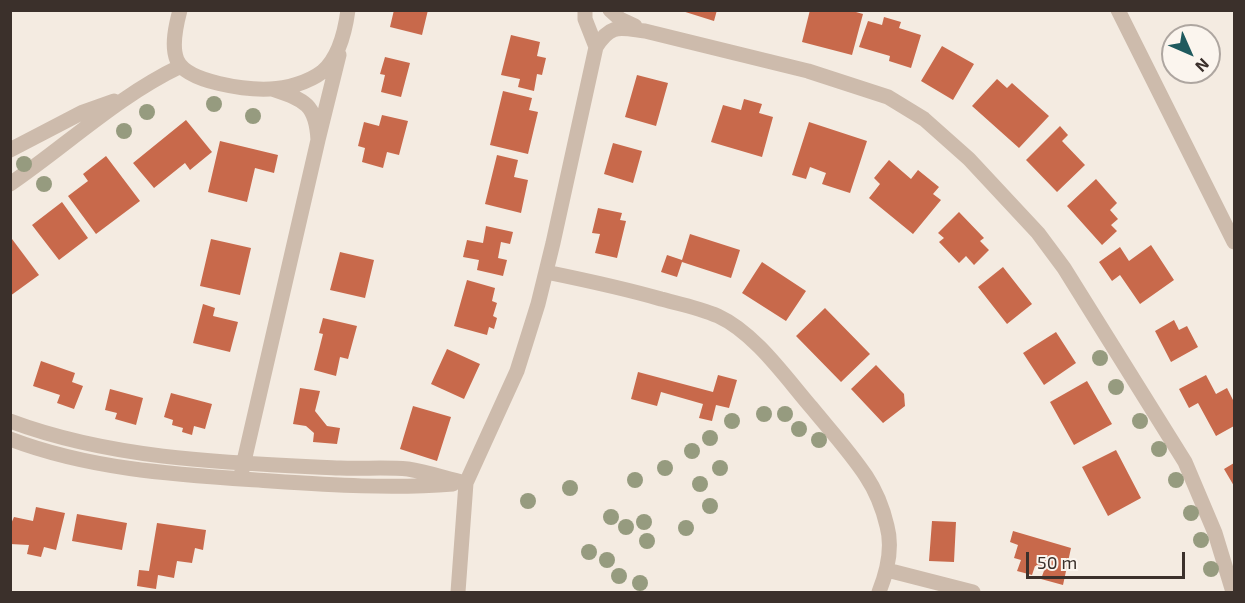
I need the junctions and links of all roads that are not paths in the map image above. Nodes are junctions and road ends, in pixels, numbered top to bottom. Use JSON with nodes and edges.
{"nodes":[{"id":1,"x":180,"y":10,"type":"edge"},
{"id":2,"x":348,"y":10,"type":"edge"},
{"id":3,"x":585,"y":10,"type":"edge"},
{"id":4,"x":610,"y":10,"type":"edge"},
{"id":5,"x":1118,"y":10,"type":"edge"},
{"id":6,"x":645,"y":31,"type":"junction"},
{"id":7,"x":344,"y":37,"type":"junction"},
{"id":8,"x":596,"y":46,"type":"junction"},
{"id":9,"x":181,"y":66,"type":"junction"},
{"id":10,"x":272,"y":90,"type":"junction"},
{"id":11,"x":128,"y":96,"type":"junction"},
{"id":12,"x":318,"y":140,"type":"junction"},
{"id":13,"x":10,"y":150,"type":"edge"},
{"id":14,"x":10,"y":184,"type":"edge"},
{"id":15,"x":1234,"y":242,"type":"edge"},
{"id":16,"x":546,"y":272,"type":"junction"},
{"id":17,"x":10,"y":420,"type":"edge"},
{"id":18,"x":10,"y":439,"type":"edge"},
{"id":19,"x":243,"y":462,"type":"junction"},
{"id":20,"x":241,"y":479,"type":"junction"},
{"id":21,"x":466,"y":483,"type":"junction"},
{"id":22,"x":887,"y":570,"type":"junction"},
{"id":23,"x":458,"y":592,"type":"edge"},
{"id":24,"x":879,"y":592,"type":"edge"},
{"id":25,"x":973,"y":592,"type":"edge"},
{"id":26,"x":1233,"y":592,"type":"edge"}],
"edges":[{"from":1,"to":9,"type":"street"},
{"from":2,"to":7,"type":"street"},
{"from":3,"to":8,"type":"street"},
{"from":4,"to":6,"type":"street"},
{"from":5,"to":15,"type":"street"},
{"from":6,"to":8,"type":"street"},
{"from":6,"to":26,"type":"street"},
{"from":7,"to":10,"type":"street"},
{"from":7,"to":12,"type":"street"},
{"from":8,"to":16,"type":"street"},
{"from":9,"to":10,"type":"street"},
{"from":9,"to":11,"type":"street"},
{"from":10,"to":12,"type":"street"},
{"from":11,"to":13,"type":"street"},
{"from":11,"to":14,"type":"street"},
{"from":12,"to":19,"type":"street"},
{"from":16,"to":21,"type":"street"},
{"from":16,"to":22,"type":"street"},
{"from":17,"to":19,"type":"street"},
{"from":18,"to":20,"type":"street"},
{"from":19,"to":20,"type":"street"},
{"from":19,"to":21,"type":"street"},
{"from":20,"to":21,"type":"street"},
{"from":21,"to":23,"type":"street"},
{"from":22,"to":24,"type":"street"},
{"from":22,"to":25,"type":"street"}]}
